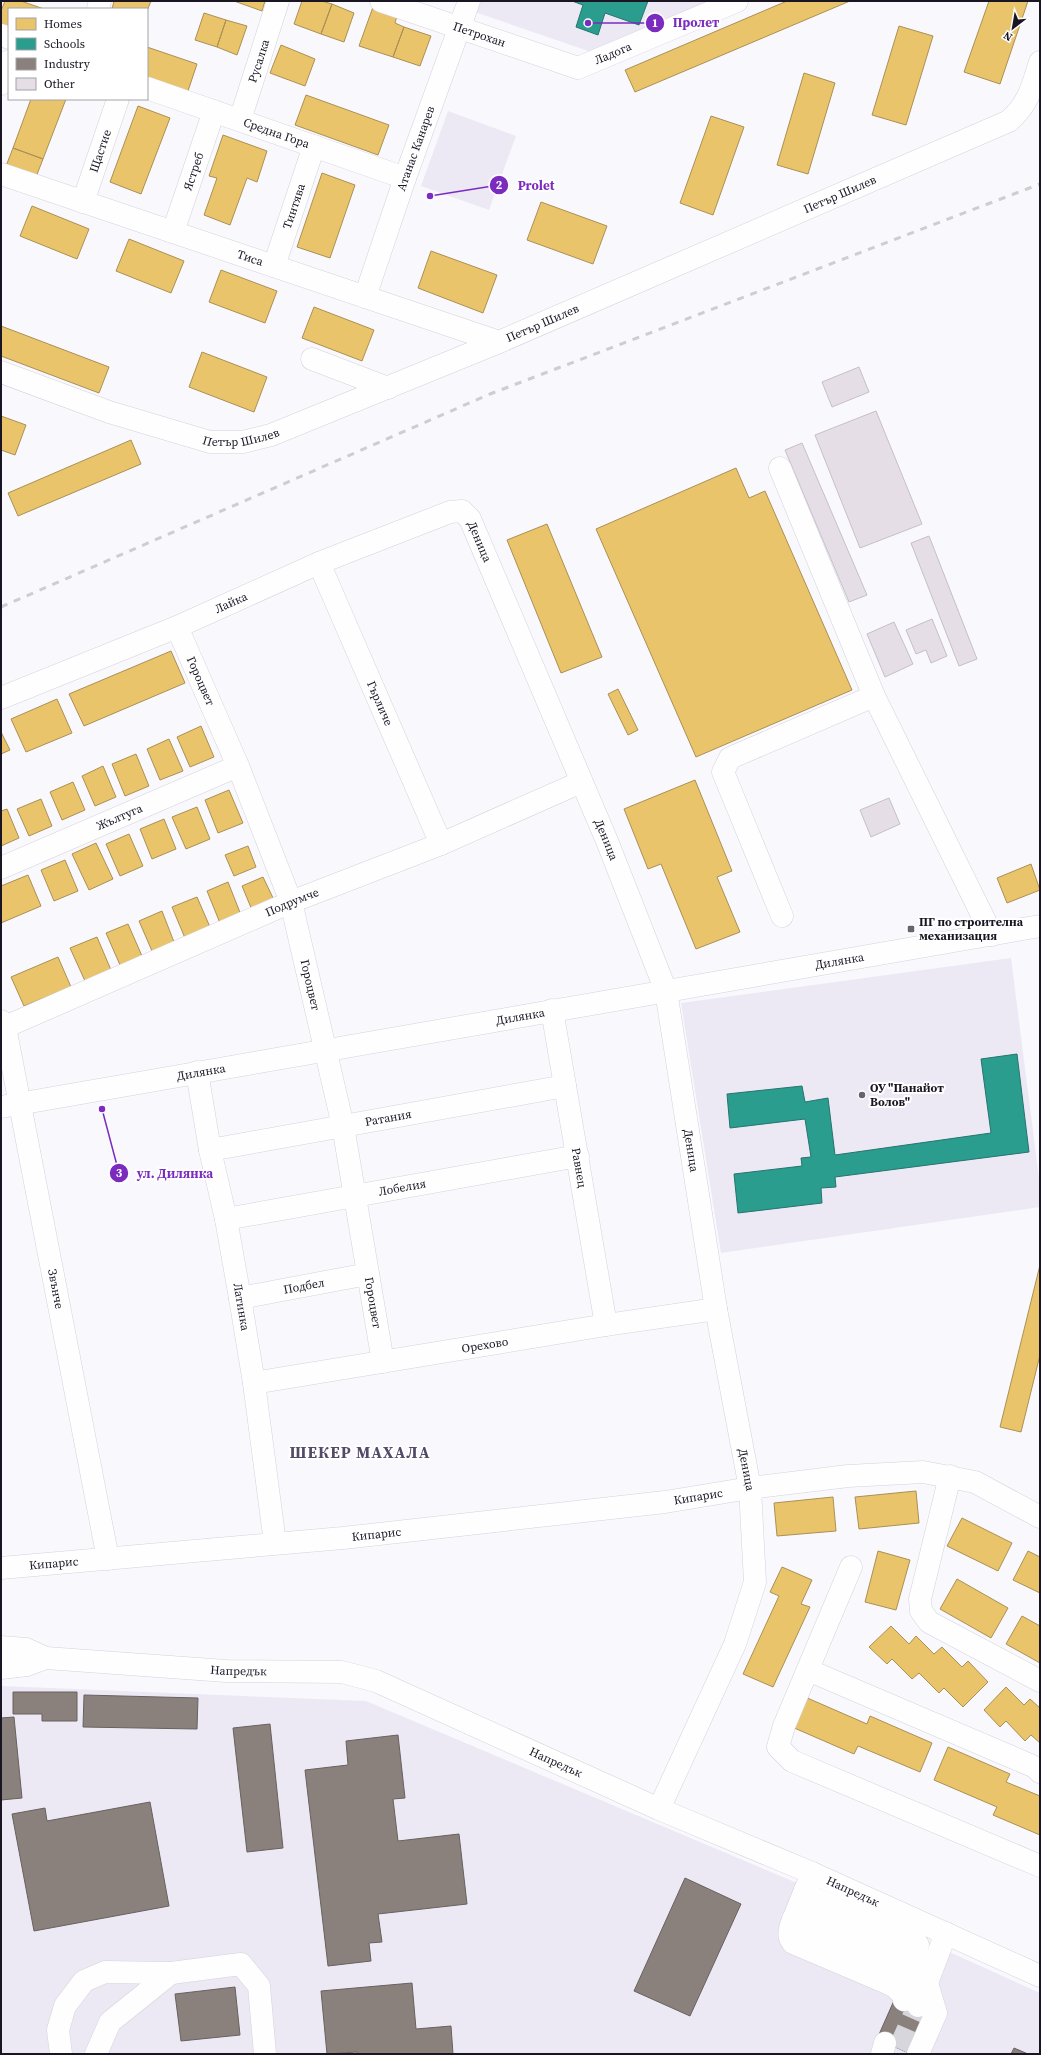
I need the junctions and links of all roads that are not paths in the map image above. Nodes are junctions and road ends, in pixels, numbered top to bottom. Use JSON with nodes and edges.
{"nodes":[{"id":1,"x":278,"y":1,"type":"edge"},
{"id":2,"x":381,"y":1,"type":"edge"},
{"id":3,"x":470,"y":1,"type":"edge"},
{"id":4,"x":737,"y":1,"type":"edge"},
{"id":5,"x":460,"y":28,"type":"junction"},
{"id":6,"x":1040,"y":62,"type":"edge"},
{"id":7,"x":8,"y":64,"type":"edge"},
{"id":8,"x":578,"y":68,"type":"joint"},
{"id":9,"x":1,"y":84,"type":"edge"},
{"id":10,"x":148,"y":88,"type":"edge"},
{"id":11,"x":118,"y":100,"type":"edge"},
{"id":12,"x":214,"y":111,"type":"junction"},
{"id":13,"x":240,"y":120,"type":"junction"},
{"id":14,"x":314,"y":146,"type":"junction"},
{"id":15,"x":1,"y":174,"type":"edge"},
{"id":16,"x":405,"y":178,"type":"junction"},
{"id":17,"x":83,"y":202,"type":"junction"},
{"id":18,"x":172,"y":232,"type":"junction"},
{"id":19,"x":274,"y":266,"type":"junction"},
{"id":20,"x":365,"y":297,"type":"junction"},
{"id":21,"x":499,"y":342,"type":"junction"},
{"id":22,"x":312,"y":359,"type":"dead end"},
{"id":23,"x":1,"y":372,"type":"edge"},
{"id":24,"x":388,"y":388,"type":"junction"},
{"id":25,"x":780,"y":468,"type":"dead end"},
{"id":26,"x":462,"y":511,"type":"joint"},
{"id":27,"x":319,"y":564,"type":"junction"},
{"id":28,"x":177,"y":627,"type":"junction"},
{"id":29,"x":874,"y":696,"type":"junction"},
{"id":30,"x":1,"y":698,"type":"edge"},
{"id":31,"x":238,"y":766,"type":"junction"},
{"id":32,"x":581,"y":782,"type":"junction"},
{"id":33,"x":441,"y":844,"type":"junction"},
{"id":34,"x":1,"y":868,"type":"edge"},
{"id":35,"x":291,"y":902,"type":"junction"},
{"id":36,"x":782,"y":916,"type":"dead end"},
{"id":37,"x":1040,"y":926,"type":"edge"},
{"id":38,"x":992,"y":935,"type":"junction"},
{"id":39,"x":666,"y":991,"type":"junction"},
{"id":40,"x":552,"y":1010,"type":"junction"},
{"id":41,"x":3,"y":1024,"type":"edge"},
{"id":42,"x":325,"y":1050,"type":"junction"},
{"id":43,"x":197,"y":1072,"type":"junction"},
{"id":44,"x":565,"y":1086,"type":"junction"},
{"id":45,"x":10,"y":1106,"type":"edge"},
{"id":46,"x":343,"y":1126,"type":"junction"},
{"id":47,"x":210,"y":1150,"type":"junction"},
{"id":48,"x":578,"y":1156,"type":"junction"},
{"id":49,"x":354,"y":1197,"type":"junction"},
{"id":50,"x":226,"y":1219,"type":"junction"},
{"id":51,"x":368,"y":1274,"type":"junction"},
{"id":52,"x":240,"y":1298,"type":"junction"},
{"id":53,"x":716,"y":1309,"type":"junction"},
{"id":54,"x":606,"y":1325,"type":"junction"},
{"id":55,"x":383,"y":1362,"type":"junction"},
{"id":56,"x":254,"y":1383,"type":"junction"},
{"id":57,"x":950,"y":1476,"type":"junction"},
{"id":58,"x":750,"y":1488,"type":"junction"},
{"id":59,"x":1040,"y":1517,"type":"edge"},
{"id":60,"x":275,"y":1544,"type":"junction"},
{"id":61,"x":108,"y":1559,"type":"junction"},
{"id":62,"x":851,"y":1567,"type":"dead end"},
{"id":63,"x":1,"y":1568,"type":"edge"},
{"id":64,"x":1,"y":1647,"type":"edge"},
{"id":65,"x":46,"y":1658,"type":"junction"},
{"id":66,"x":1,"y":1668,"type":"edge"},
{"id":67,"x":808,"y":1670,"type":"junction"},
{"id":68,"x":1040,"y":1681,"type":"edge"},
{"id":69,"x":1040,"y":1772,"type":"edge"},
{"id":70,"x":659,"y":1809,"type":"junction"},
{"id":71,"x":1040,"y":1866,"type":"edge"},
{"id":72,"x":800,"y":1902,"type":"junction"},
{"id":73,"x":946,"y":1933,"type":"junction"},
{"id":74,"x":171,"y":1973,"type":"junction"},
{"id":75,"x":1040,"y":1976,"type":"edge"},
{"id":76,"x":913,"y":1983,"type":"junction"},
{"id":77,"x":895,"y":2051,"type":"edge"},
{"id":78,"x":61,"y":2054,"type":"edge"},
{"id":79,"x":96,"y":2054,"type":"edge"},
{"id":80,"x":265,"y":2054,"type":"edge"}],
"edges":[{"from":1,"to":13,"type":"street","name":"Русалка"},
{"from":2,"to":5,"type":"street","name":"Петрохан"},
{"from":3,"to":5,"type":"street","name":"Атанас Канарев"},
{"from":4,"to":8,"type":"street","name":"Ладога"},
{"from":5,"to":8,"type":"street","name":"Петрохан"},
{"from":5,"to":16,"type":"street","name":"Атанас Канарев"},
{"from":6,"to":21,"type":"street","name":"Петър Шилев"},
{"from":7,"to":9,"type":"street"},
{"from":10,"to":12,"type":"street","name":"Средна Гора"},
{"from":11,"to":17,"type":"street","name":"Щастие"},
{"from":12,"to":13,"type":"street","name":"Средна Гора"},
{"from":12,"to":18,"type":"street","name":"Ястреб"},
{"from":13,"to":14,"type":"street","name":"Средна Гора"},
{"from":14,"to":16,"type":"street","name":"Средна Гора"},
{"from":14,"to":19,"type":"street","name":"Тинтява"},
{"from":15,"to":17,"type":"street","name":"Тиса"},
{"from":16,"to":20,"type":"street","name":"Атанас Канарев"},
{"from":17,"to":18,"type":"street","name":"Тиса"},
{"from":18,"to":19,"type":"street","name":"Тиса"},
{"from":19,"to":20,"type":"street","name":"Тиса"},
{"from":20,"to":21,"type":"street","name":"Тиса"},
{"from":21,"to":24,"type":"street","name":"Петър Шилев"},
{"from":22,"to":24,"type":"street"},
{"from":23,"to":24,"type":"street","name":"Петър Шилев"},
{"from":25,"to":29,"type":"street"},
{"from":26,"to":27,"type":"street","name":"Лайка"},
{"from":26,"to":32,"type":"street","name":"Деница"},
{"from":27,"to":28,"type":"street","name":"Лайка"},
{"from":27,"to":33,"type":"street","name":"Гърличе"},
{"from":28,"to":30,"type":"street","name":"Лайка"},
{"from":28,"to":31,"type":"street","name":"Гороцвет"},
{"from":29,"to":36,"type":"street"},
{"from":29,"to":38,"type":"street"},
{"from":31,"to":34,"type":"street","name":"Жълтуга"},
{"from":31,"to":35,"type":"street","name":"Гороцвет"},
{"from":32,"to":33,"type":"street","name":"Подрумче"},
{"from":32,"to":39,"type":"street","name":"Деница"},
{"from":33,"to":35,"type":"street","name":"Подрумче"},
{"from":35,"to":41,"type":"street","name":"Подрумче"},
{"from":35,"to":42,"type":"street","name":"Гороцвет"},
{"from":37,"to":38,"type":"street","name":"Дилянка"},
{"from":38,"to":39,"type":"street","name":"Дилянка"},
{"from":39,"to":40,"type":"street","name":"Дилянка"},
{"from":39,"to":53,"type":"street","name":"Деница"},
{"from":40,"to":42,"type":"street","name":"Дилянка"},
{"from":40,"to":44,"type":"street","name":"Равнец"},
{"from":41,"to":45,"type":"street","name":"Звънче"},
{"from":42,"to":43,"type":"street","name":"Дилянка"},
{"from":42,"to":46,"type":"street","name":"Гороцвет"},
{"from":43,"to":45,"type":"street","name":"Дилянка"},
{"from":43,"to":47,"type":"street","name":"Латинка"},
{"from":44,"to":46,"type":"street","name":"Ратания"},
{"from":44,"to":48,"type":"street","name":"Равнец"},
{"from":45,"to":61,"type":"street","name":"Звънче"},
{"from":46,"to":47,"type":"street","name":"Ратания"},
{"from":46,"to":49,"type":"street","name":"Гороцвет"},
{"from":47,"to":50,"type":"street","name":"Латинка"},
{"from":48,"to":49,"type":"street","name":"Лобелия"},
{"from":48,"to":54,"type":"street","name":"Равнец"},
{"from":49,"to":50,"type":"street","name":"Лобелия"},
{"from":49,"to":51,"type":"street","name":"Гороцвет"},
{"from":50,"to":52,"type":"street","name":"Латинка"},
{"from":51,"to":52,"type":"street","name":"Подбел"},
{"from":51,"to":55,"type":"street","name":"Гороцвет"},
{"from":52,"to":56,"type":"street","name":"Латинка"},
{"from":53,"to":54,"type":"street","name":"Орехово"},
{"from":53,"to":58,"type":"street","name":"Деница"},
{"from":54,"to":55,"type":"street","name":"Орехово"},
{"from":55,"to":56,"type":"street","name":"Орехово"},
{"from":56,"to":60,"type":"street","name":"Латинка"},
{"from":57,"to":58,"type":"street","name":"Кипарис"},
{"from":57,"to":59,"type":"street","name":"Кипарис"},
{"from":57,"to":68,"type":"street"},
{"from":58,"to":60,"type":"street","name":"Кипарис"},
{"from":58,"to":70,"type":"street","name":"Деница"},
{"from":60,"to":61,"type":"street","name":"Кипарис"},
{"from":61,"to":63,"type":"street","name":"Кипарис"},
{"from":62,"to":67,"type":"street"},
{"from":64,"to":65,"type":"street","name":"Напредък"},
{"from":65,"to":66,"type":"street","name":"Напредък"},
{"from":65,"to":70,"type":"street","name":"Напредък"},
{"from":67,"to":69,"type":"street"},
{"from":67,"to":71,"type":"street"},
{"from":70,"to":72,"type":"street","name":"Напредък"},
{"from":72,"to":73,"type":"street","name":"Напредък"},
{"from":72,"to":76,"type":"street"},
{"from":72,"to":76,"type":"street"},
{"from":73,"to":75,"type":"street","name":"Напредък"},
{"from":73,"to":76,"type":"street"},
{"from":74,"to":78,"type":"street"},
{"from":74,"to":79,"type":"street"},
{"from":74,"to":80,"type":"street"},
{"from":76,"to":77,"type":"street"}]}
